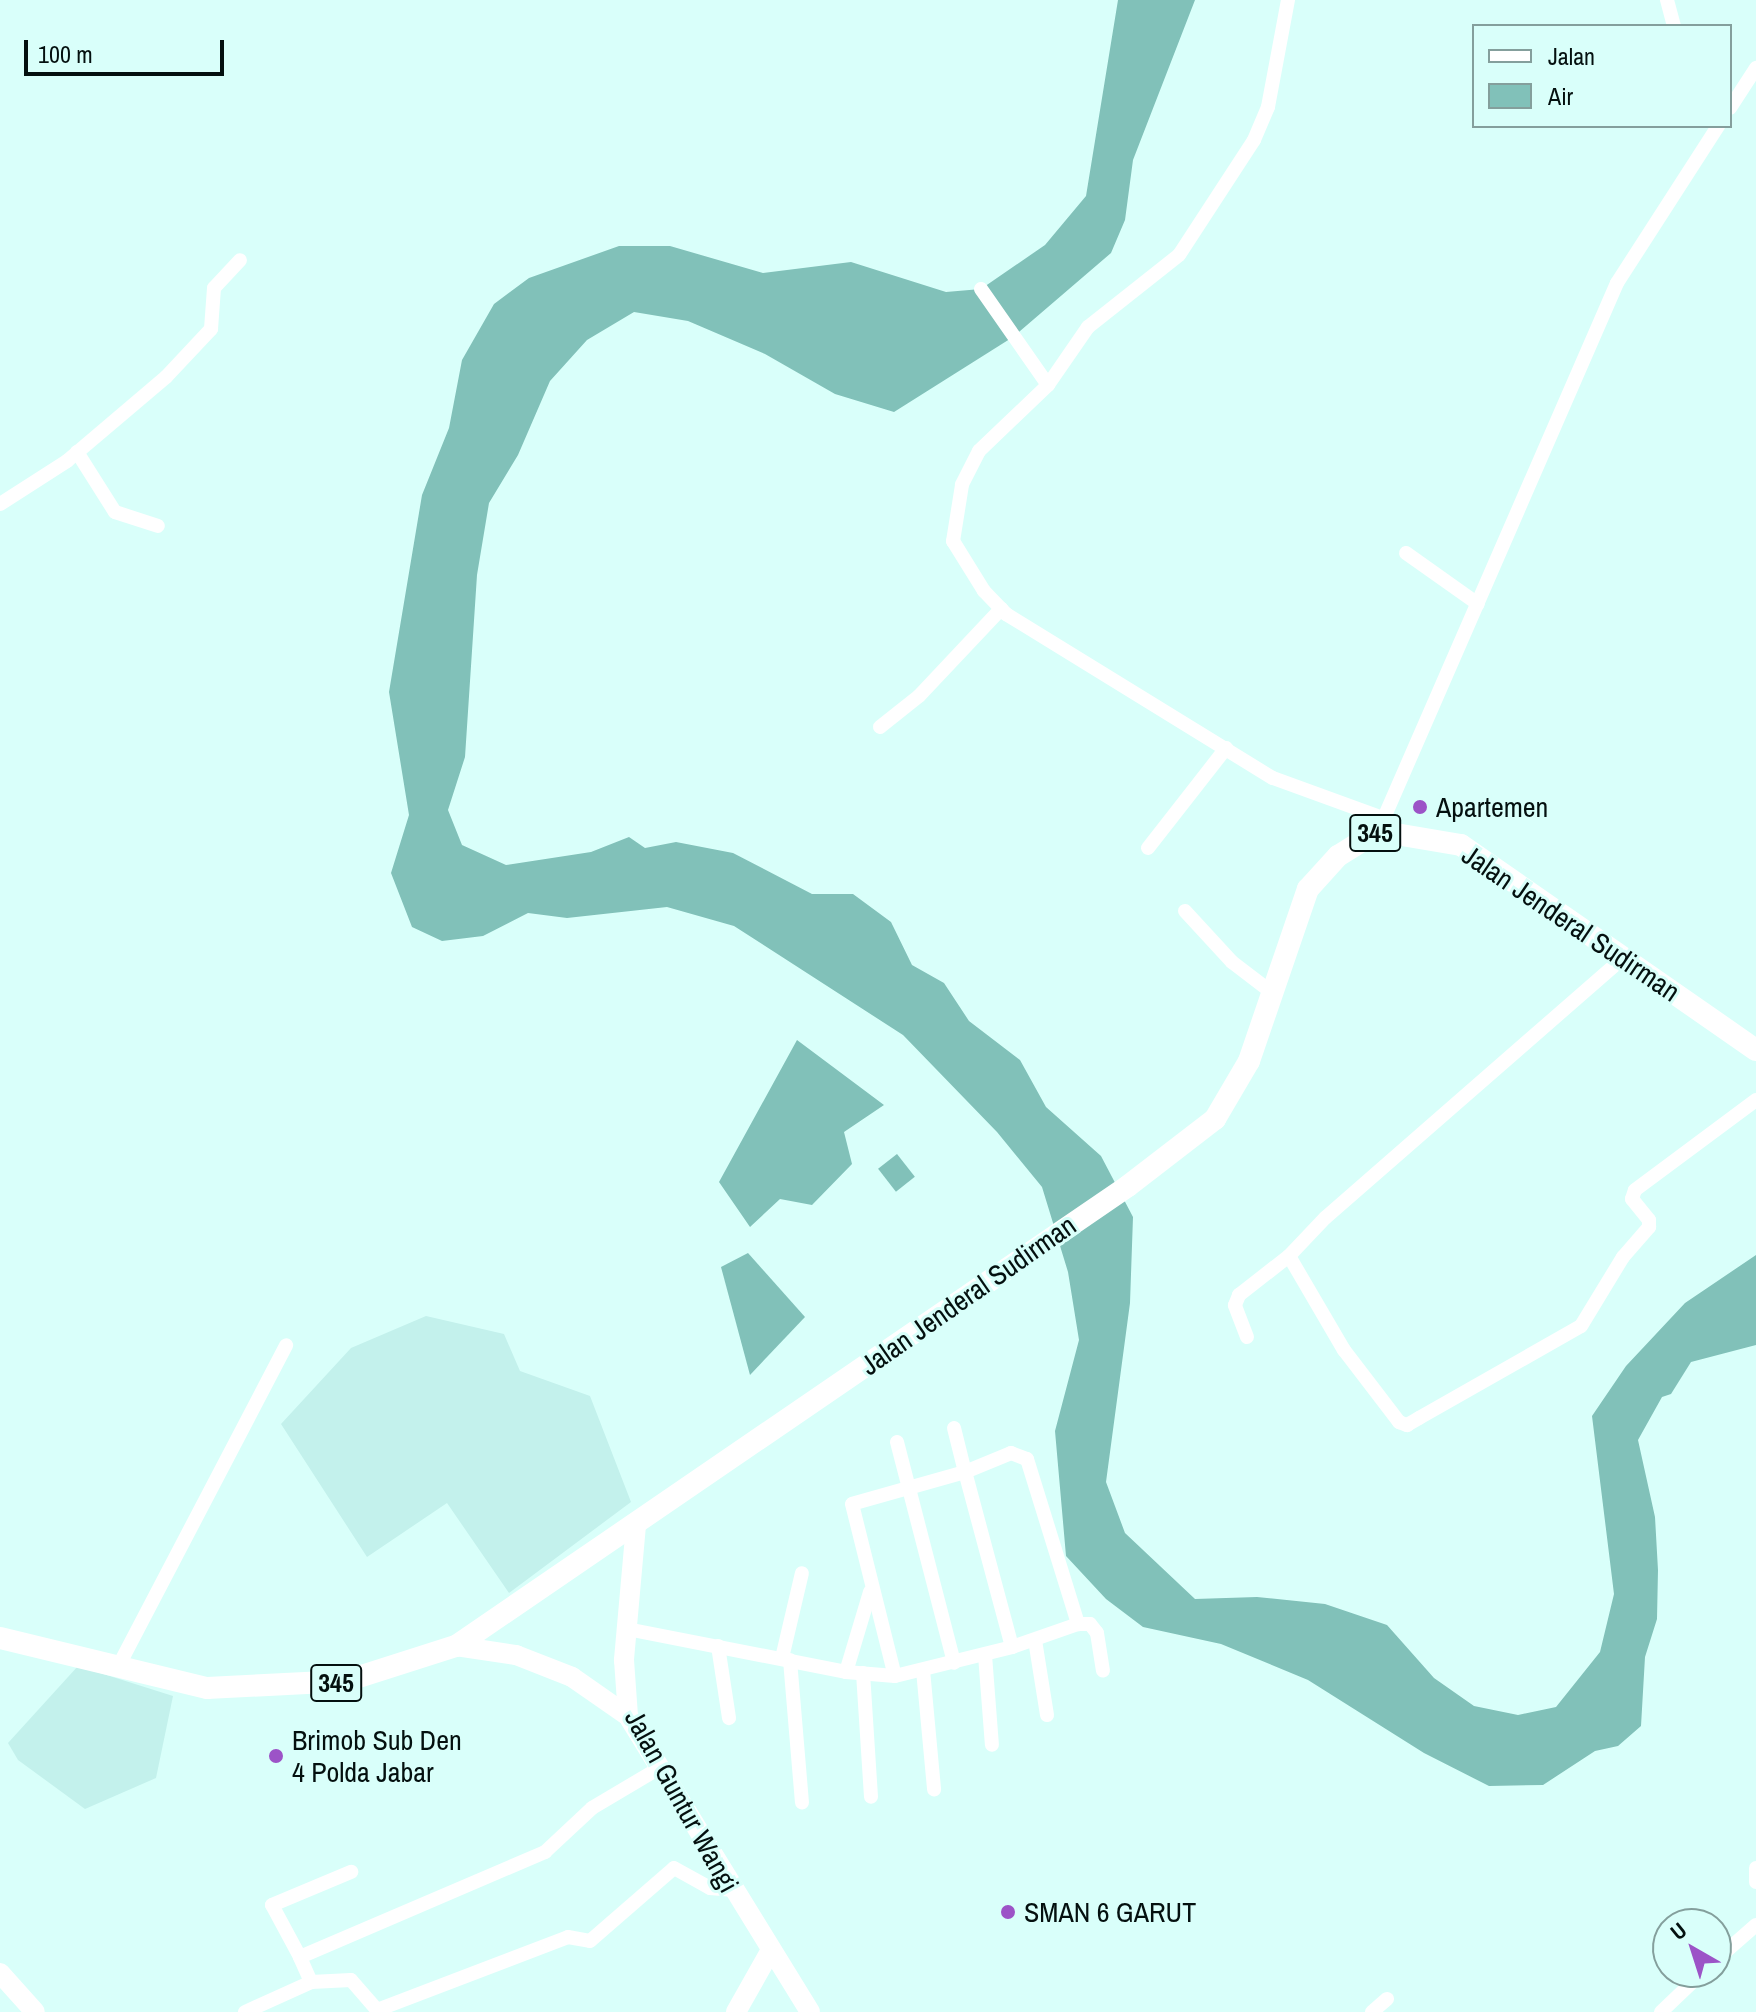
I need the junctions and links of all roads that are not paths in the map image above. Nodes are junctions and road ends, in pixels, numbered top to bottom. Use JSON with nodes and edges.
{"nodes":[{"id":1,"x":1288,"y":0,"type":"edge"},
{"id":2,"x":1667,"y":0,"type":"edge"},
{"id":3,"x":1673,"y":24,"type":"edge"},
{"id":4,"x":1756,"y":68,"type":"edge"},
{"id":5,"x":1732,"y":105,"type":"edge"},
{"id":6,"x":1715,"y":128,"type":"edge"},
{"id":7,"x":240,"y":260,"type":"dead end"},
{"id":8,"x":981,"y":289,"type":"dead end"},
{"id":9,"x":1048,"y":385,"type":"junction"},
{"id":10,"x":77,"y":452,"type":"junction"},
{"id":11,"x":0,"y":504,"type":"edge"},
{"id":12,"x":158,"y":526,"type":"dead end"},
{"id":13,"x":1406,"y":553,"type":"dead end"},
{"id":14,"x":1478,"y":604,"type":"junction"},
{"id":15,"x":1001,"y":609,"type":"junction"},
{"id":16,"x":880,"y":727,"type":"dead end"},
{"id":17,"x":1226,"y":748,"type":"junction"},
{"id":18,"x":1381,"y":824,"type":"junction"},
{"id":19,"x":1148,"y":848,"type":"dead end"},
{"id":20,"x":1185,"y":911,"type":"dead end"},
{"id":21,"x":1623,"y":958,"type":"junction"},
{"id":22,"x":1270,"y":991,"type":"junction"},
{"id":23,"x":1756,"y":1050,"type":"edge"},
{"id":24,"x":1756,"y":1100,"type":"edge"},
{"id":25,"x":1289,"y":1256,"type":"junction"},
{"id":26,"x":1247,"y":1337,"type":"dead end"},
{"id":27,"x":286,"y":1345,"type":"dead end"},
{"id":28,"x":954,"y":1428,"type":"dead end"},
{"id":29,"x":897,"y":1442,"type":"dead end"},
{"id":30,"x":965,"y":1472,"type":"junction"},
{"id":31,"x":909,"y":1484,"type":"junction"},
{"id":32,"x":636,"y":1525,"type":"junction"},
{"id":33,"x":802,"y":1573,"type":"dead end"},
{"id":34,"x":871,"y":1590,"type":"junction"},
{"id":35,"x":1078,"y":1624,"type":"junction"},
{"id":36,"x":627,"y":1629,"type":"junction"},
{"id":37,"x":0,"y":1638,"type":"edge"},
{"id":38,"x":1035,"y":1640,"type":"junction"},
{"id":39,"x":456,"y":1646,"type":"junction"},
{"id":40,"x":718,"y":1646,"type":"junction"},
{"id":41,"x":1012,"y":1647,"type":"junction"},
{"id":42,"x":985,"y":1655,"type":"junction"},
{"id":43,"x":786,"y":1659,"type":"junction"},
{"id":44,"x":954,"y":1663,"type":"junction"},
{"id":45,"x":118,"y":1667,"type":"junction"},
{"id":46,"x":923,"y":1670,"type":"junction"},
{"id":47,"x":1103,"y":1671,"type":"dead end"},
{"id":48,"x":846,"y":1672,"type":"junction"},
{"id":49,"x":863,"y":1673,"type":"junction"},
{"id":50,"x":895,"y":1676,"type":"junction"},
{"id":51,"x":1047,"y":1715,"type":"dead end"},
{"id":52,"x":628,"y":1716,"type":"junction"},
{"id":53,"x":729,"y":1718,"type":"dead end"},
{"id":54,"x":992,"y":1745,"type":"dead end"},
{"id":55,"x":661,"y":1767,"type":"junction"},
{"id":56,"x":934,"y":1789,"type":"dead end"},
{"id":57,"x":871,"y":1797,"type":"dead end"},
{"id":58,"x":802,"y":1802,"type":"dead end"},
{"id":59,"x":1756,"y":1868,"type":"edge"},
{"id":60,"x":351,"y":1872,"type":"dead end"},
{"id":61,"x":1756,"y":1882,"type":"edge"},
{"id":62,"x":731,"y":1890,"type":"junction"},
{"id":63,"x":1756,"y":1925,"type":"edge"},
{"id":64,"x":1732,"y":1946,"type":"edge"},
{"id":65,"x":771,"y":1950,"type":"junction"},
{"id":66,"x":300,"y":1957,"type":"junction"},
{"id":67,"x":0,"y":1973,"type":"edge"},
{"id":68,"x":311,"y":1982,"type":"junction"},
{"id":69,"x":1686,"y":1988,"type":"edge"},
{"id":70,"x":1387,"y":1999,"type":"dead end"},
{"id":71,"x":35,"y":2012,"type":"edge"},
{"id":72,"x":245,"y":2012,"type":"edge"},
{"id":73,"x":736,"y":2012,"type":"edge"},
{"id":74,"x":810,"y":2012,"type":"edge"},
{"id":75,"x":1372,"y":2012,"type":"edge"},
{"id":76,"x":1661,"y":2012,"type":"edge"}],
"edges":[{"from":1,"to":9,"type":"street"},
{"from":2,"to":3,"type":"street"},
{"from":4,"to":5,"type":"street"},
{"from":6,"to":14,"type":"street"},
{"from":7,"to":10,"type":"street"},
{"from":8,"to":9,"type":"street"},
{"from":9,"to":15,"type":"street"},
{"from":10,"to":11,"type":"street"},
{"from":10,"to":12,"type":"street"},
{"from":13,"to":14,"type":"street"},
{"from":14,"to":18,"type":"street"},
{"from":15,"to":16,"type":"street"},
{"from":15,"to":17,"type":"street"},
{"from":17,"to":18,"type":"street"},
{"from":17,"to":19,"type":"street"},
{"from":18,"to":21,"type":"main road","name":"Jalan Jenderal Sudirman","number":"345"},
{"from":18,"to":22,"type":"main road","name":"Jalan Jenderal Sudirman","number":"345"},
{"from":20,"to":22,"type":"street"},
{"from":21,"to":23,"type":"main road","name":"Jalan Jenderal Sudirman","number":"345"},
{"from":21,"to":25,"type":"street"},
{"from":22,"to":32,"type":"main road","name":"Jalan Jenderal Sudirman","number":"345"},
{"from":24,"to":25,"type":"street"},
{"from":25,"to":26,"type":"street"},
{"from":27,"to":45,"type":"street"},
{"from":28,"to":30,"type":"street"},
{"from":29,"to":31,"type":"street"},
{"from":30,"to":31,"type":"street"},
{"from":30,"to":35,"type":"street"},
{"from":30,"to":41,"type":"street"},
{"from":31,"to":34,"type":"street"},
{"from":31,"to":44,"type":"street"},
{"from":32,"to":36,"type":"street","name":"Jalan Guntur Wangi"},
{"from":32,"to":39,"type":"main road","name":"Jalan Jenderal Sudirman","number":"345"},
{"from":33,"to":43,"type":"street"},
{"from":34,"to":48,"type":"street"},
{"from":34,"to":50,"type":"street"},
{"from":35,"to":38,"type":"street"},
{"from":35,"to":47,"type":"street"},
{"from":36,"to":40,"type":"street"},
{"from":36,"to":52,"type":"street","name":"Jalan Guntur Wangi"},
{"from":37,"to":45,"type":"main road","name":"Jalan Jenderal Sudirman","number":"345"},
{"from":38,"to":41,"type":"street"},
{"from":38,"to":51,"type":"street"},
{"from":39,"to":45,"type":"main road","name":"Jalan Jenderal Sudirman","number":"345"},
{"from":39,"to":52,"type":"street"},
{"from":40,"to":43,"type":"street"},
{"from":40,"to":53,"type":"street"},
{"from":41,"to":42,"type":"street"},
{"from":42,"to":44,"type":"street"},
{"from":42,"to":54,"type":"street"},
{"from":43,"to":48,"type":"street"},
{"from":43,"to":58,"type":"street"},
{"from":44,"to":46,"type":"street"},
{"from":46,"to":50,"type":"street"},
{"from":46,"to":56,"type":"street"},
{"from":48,"to":49,"type":"street"},
{"from":49,"to":50,"type":"street"},
{"from":49,"to":57,"type":"street"},
{"from":52,"to":55,"type":"street","name":"Jalan Guntur Wangi"},
{"from":55,"to":62,"type":"street","name":"Jalan Guntur Wangi"},
{"from":55,"to":66,"type":"street"},
{"from":59,"to":61,"type":"street"},
{"from":60,"to":66,"type":"street"},
{"from":62,"to":65,"type":"street","name":"Jalan Guntur Wangi"},
{"from":62,"to":68,"type":"street"},
{"from":63,"to":64,"type":"street"},
{"from":65,"to":73,"type":"street"},
{"from":65,"to":74,"type":"street","name":"Jalan Guntur Wangi"},
{"from":66,"to":68,"type":"street"},
{"from":67,"to":71,"type":"street"},
{"from":68,"to":72,"type":"street"},
{"from":69,"to":76,"type":"street"},
{"from":70,"to":75,"type":"street"}]}
